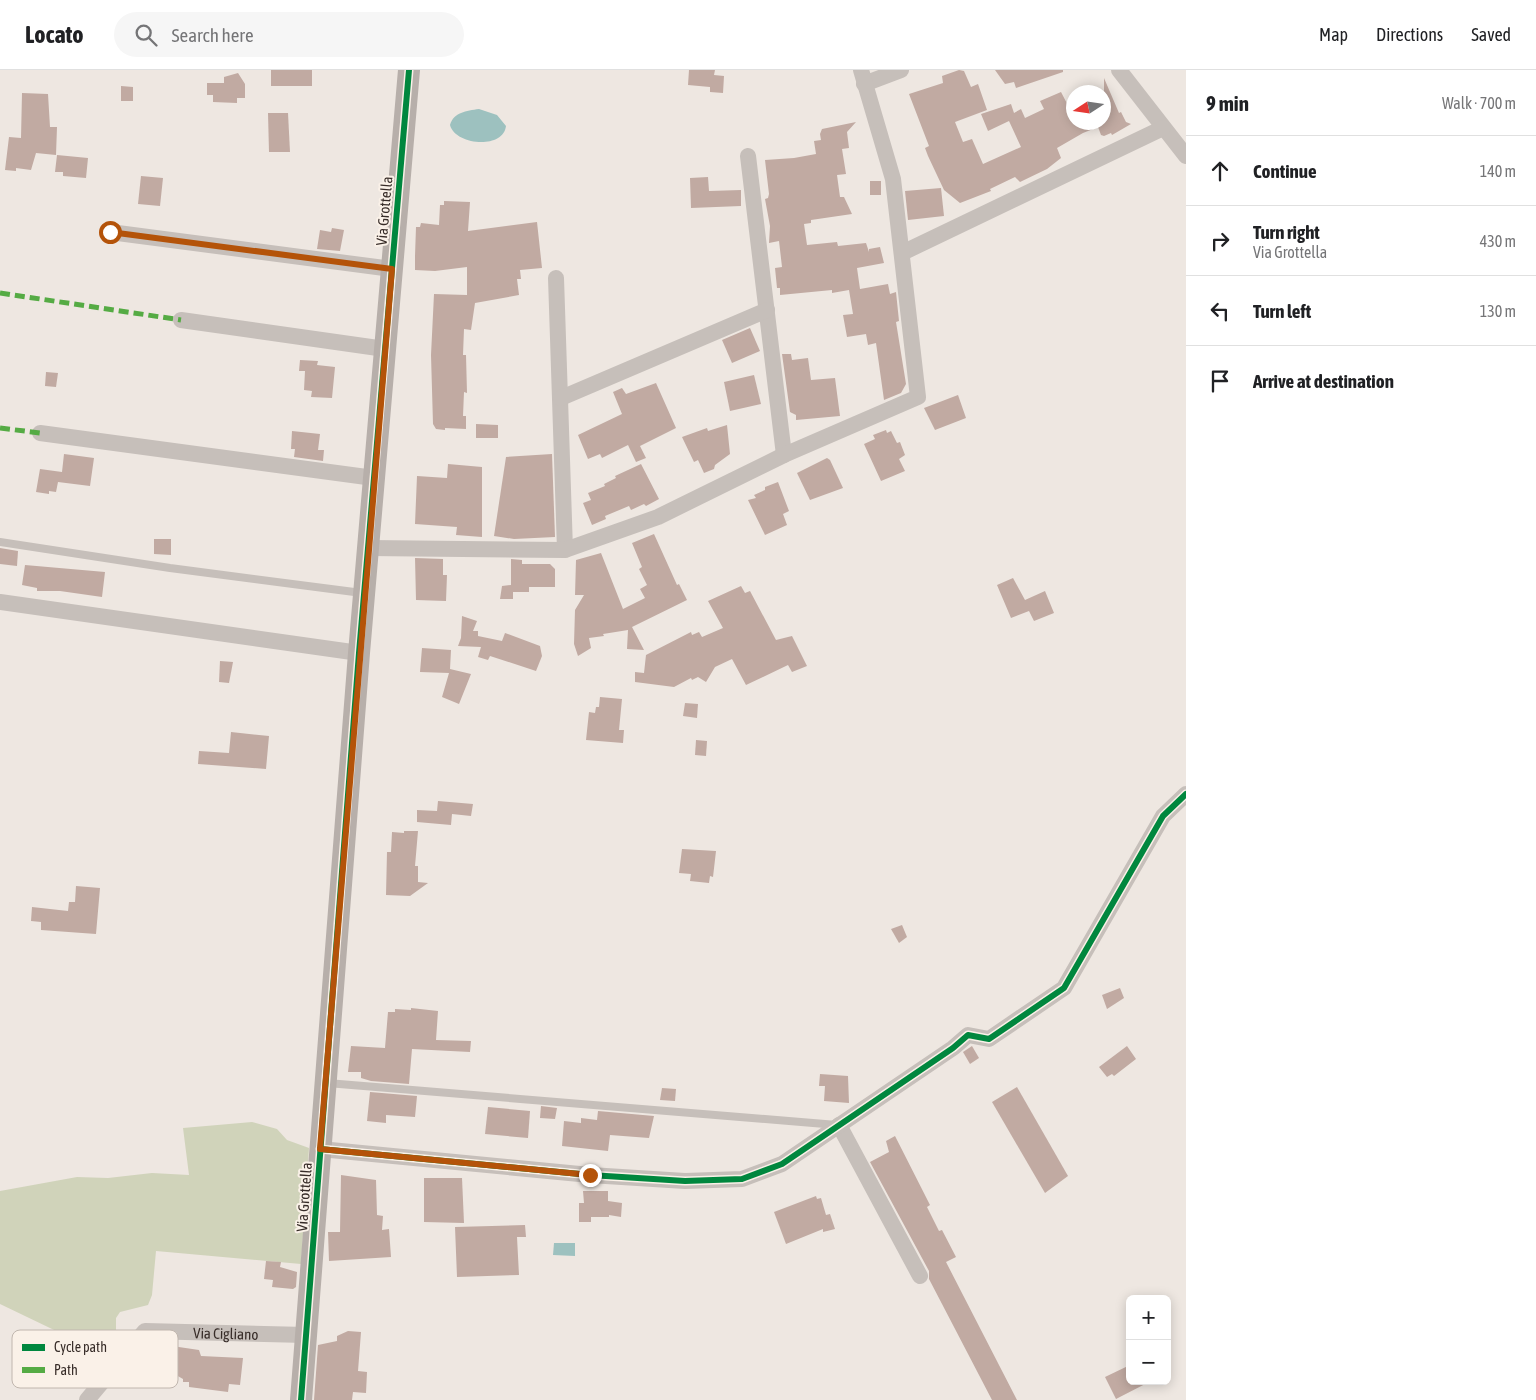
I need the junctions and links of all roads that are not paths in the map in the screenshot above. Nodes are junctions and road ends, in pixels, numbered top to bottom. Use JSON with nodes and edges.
{"nodes":[{"id":1,"x":409,"y":70,"type":"edge"},
{"id":2,"x":901,"y":70,"type":"edge"},
{"id":3,"x":1119,"y":70,"type":"edge"},
{"id":4,"x":862,"y":77,"type":"edge"},
{"id":5,"x":1164,"y":128,"type":"junction"},
{"id":6,"x":748,"y":156,"type":"dead end"},
{"id":7,"x":1186,"y":156,"type":"edge"},
{"id":8,"x":110,"y":232,"type":"dead end"},
{"id":9,"x":902,"y":253,"type":"junction"},
{"id":10,"x":392,"y":269,"type":"junction"},
{"id":11,"x":556,"y":278,"type":"dead end"},
{"id":12,"x":766,"y":310,"type":"junction"},
{"id":13,"x":181,"y":320,"type":"dead end"},
{"id":14,"x":385,"y":349,"type":"junction"},
{"id":15,"x":561,"y":398,"type":"junction"},
{"id":16,"x":40,"y":434,"type":"dead end"},
{"id":17,"x":784,"y":455,"type":"junction"},
{"id":18,"x":374,"y":478,"type":"junction"},
{"id":19,"x":0,"y":542,"type":"edge"},
{"id":20,"x":368,"y":548,"type":"junction"},
{"id":21,"x":565,"y":550,"type":"junction"},
{"id":22,"x":364,"y":593,"type":"junction"},
{"id":23,"x":0,"y":602,"type":"edge"},
{"id":24,"x":359,"y":653,"type":"junction"},
{"id":25,"x":1186,"y":794,"type":"edge"},
{"id":26,"x":325,"y":1082,"type":"junction"},
{"id":27,"x":839,"y":1125,"type":"junction"},
{"id":28,"x":320,"y":1149,"type":"junction"},
{"id":29,"x":920,"y":1276,"type":"dead end"},
{"id":30,"x":178,"y":1332,"type":"edge"},
{"id":31,"x":306,"y":1335,"type":"junction"},
{"id":32,"x":97,"y":1388,"type":"edge"},
{"id":33,"x":87,"y":1400,"type":"edge"},
{"id":34,"x":301,"y":1400,"type":"edge"}],
"edges":[{"from":1,"to":10,"type":"street","name":"Via Grottella"},
{"from":2,"to":4,"type":"street"},
{"from":3,"to":5,"type":"street"},
{"from":4,"to":9,"type":"street"},
{"from":5,"to":7,"type":"street"},
{"from":5,"to":9,"type":"street"},
{"from":6,"to":12,"type":"street"},
{"from":8,"to":10,"type":"street"},
{"from":9,"to":17,"type":"street"},
{"from":10,"to":14,"type":"street","name":"Via Grottella"},
{"from":11,"to":15,"type":"street"},
{"from":12,"to":15,"type":"street"},
{"from":12,"to":17,"type":"street"},
{"from":13,"to":14,"type":"street"},
{"from":14,"to":18,"type":"street","name":"Via Grottella"},
{"from":15,"to":21,"type":"street"},
{"from":16,"to":18,"type":"street"},
{"from":17,"to":21,"type":"street"},
{"from":18,"to":20,"type":"street","name":"Via Grottella"},
{"from":19,"to":22,"type":"lane"},
{"from":20,"to":21,"type":"street"},
{"from":20,"to":22,"type":"street","name":"Via Grottella"},
{"from":22,"to":24,"type":"street","name":"Via Grottella"},
{"from":23,"to":24,"type":"street"},
{"from":24,"to":26,"type":"street","name":"Via Grottella"},
{"from":25,"to":27,"type":"street"},
{"from":26,"to":27,"type":"lane"},
{"from":26,"to":28,"type":"street","name":"Via Grottella"},
{"from":27,"to":28,"type":"street"},
{"from":27,"to":29,"type":"street"},
{"from":28,"to":31,"type":"street","name":"Via Grottella"},
{"from":30,"to":31,"type":"street","name":"Via Cigliano"},
{"from":31,"to":34,"type":"street","name":"Via Grottella"},
{"from":32,"to":33,"type":"street","name":"Via Cigliano"}]}
